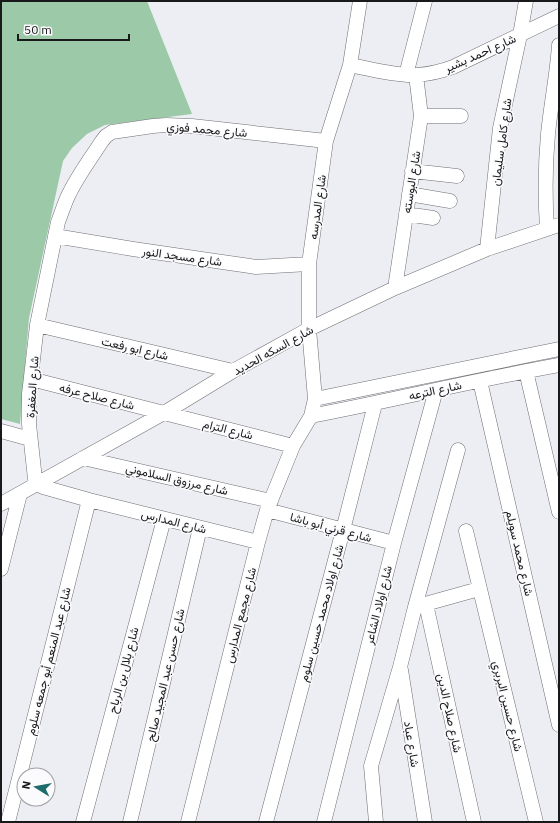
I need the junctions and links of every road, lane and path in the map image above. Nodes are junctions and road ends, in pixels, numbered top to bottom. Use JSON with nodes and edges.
{"nodes":[{"id":1,"x":360,"y":1,"type":"edge"},
{"id":2,"x":425,"y":1,"type":"edge"},
{"id":3,"x":526,"y":1,"type":"edge"},
{"id":4,"x":559,"y":16,"type":"edge"},
{"id":5,"x":520,"y":35,"type":"junction"},
{"id":6,"x":559,"y":46,"type":"edge"},
{"id":7,"x":350,"y":66,"type":"junction"},
{"id":8,"x":411,"y":75,"type":"junction"},
{"id":9,"x":421,"y":116,"type":"junction"},
{"id":10,"x":462,"y":116,"type":"dead end"},
{"id":11,"x":326,"y":141,"type":"junction"},
{"id":12,"x":412,"y":171,"type":"junction"},
{"id":13,"x":457,"y":176,"type":"dead end"},
{"id":14,"x":409,"y":194,"type":"junction"},
{"id":15,"x":450,"y":201,"type":"dead end"},
{"id":16,"x":406,"y":214,"type":"junction"},
{"id":17,"x":434,"y":218,"type":"dead end"},
{"id":18,"x":553,"y":227,"type":"edge"},
{"id":19,"x":55,"y":236,"type":"junction"},
{"id":20,"x":487,"y":249,"type":"junction"},
{"id":21,"x":309,"y":264,"type":"junction"},
{"id":22,"x":395,"y":288,"type":"junction"},
{"id":23,"x":37,"y":325,"type":"junction"},
{"id":24,"x":309,"y":329,"type":"junction"},
{"id":25,"x":559,"y":349,"type":"edge"},
{"id":26,"x":559,"y":365,"type":"edge"},
{"id":27,"x":233,"y":371,"type":"junction"},
{"id":28,"x":526,"y":371,"type":"junction"},
{"id":29,"x":30,"y":378,"type":"junction"},
{"id":30,"x":480,"y":381,"type":"junction"},
{"id":31,"x":436,"y":390,"type":"junction"},
{"id":32,"x":315,"y":399,"type":"junction"},
{"id":33,"x":374,"y":404,"type":"junction"},
{"id":34,"x":164,"y":413,"type":"junction"},
{"id":35,"x":311,"y":416,"type":"junction"},
{"id":36,"x":1,"y":431,"type":"edge"},
{"id":37,"x":30,"y":439,"type":"junction"},
{"id":38,"x":293,"y":446,"type":"junction"},
{"id":39,"x":458,"y":450,"type":"dead end"},
{"id":40,"x":83,"y":458,"type":"junction"},
{"id":41,"x":38,"y":484,"type":"junction"},
{"id":42,"x":20,"y":494,"type":"junction"},
{"id":43,"x":89,"y":500,"type":"junction"},
{"id":44,"x":1,"y":504,"type":"edge"},
{"id":45,"x":269,"y":506,"type":"junction"},
{"id":46,"x":559,"y":512,"type":"edge"},
{"id":47,"x":164,"y":518,"type":"junction"},
{"id":48,"x":200,"y":528,"type":"junction"},
{"id":49,"x":343,"y":530,"type":"junction"},
{"id":50,"x":466,"y":531,"type":"dead end"},
{"id":51,"x":258,"y":542,"type":"junction"},
{"id":52,"x":394,"y":543,"type":"junction"},
{"id":53,"x":1,"y":569,"type":"edge"},
{"id":54,"x":479,"y":589,"type":"junction"},
{"id":55,"x":421,"y":606,"type":"junction"},
{"id":56,"x":400,"y":667,"type":"junction"},
{"id":57,"x":559,"y":725,"type":"edge"},
{"id":58,"x":8,"y":822,"type":"edge"},
{"id":59,"x":83,"y":822,"type":"edge"},
{"id":60,"x":130,"y":822,"type":"edge"},
{"id":61,"x":188,"y":822,"type":"edge"},
{"id":62,"x":266,"y":822,"type":"edge"},
{"id":63,"x":324,"y":822,"type":"edge"},
{"id":64,"x":376,"y":822,"type":"edge"},
{"id":65,"x":425,"y":822,"type":"edge"},
{"id":66,"x":474,"y":822,"type":"edge"},
{"id":67,"x":536,"y":822,"type":"edge"}],
"edges":[{"from":1,"to":7,"type":"street","name":"شارع المدرسه"},
{"from":2,"to":8,"type":"street","name":"شارع البوسته"},
{"from":3,"to":5,"type":"street","name":"شارع كامل سليمان"},
{"from":4,"to":5,"type":"street","name":"شارع احمد بشير"},
{"from":5,"to":8,"type":"street","name":"شارع احمد بشير"},
{"from":5,"to":20,"type":"street","name":"شارع كامل سليمان"},
{"from":6,"to":18,"type":"street"},
{"from":7,"to":8,"type":"street","name":"شارع احمد بشير"},
{"from":7,"to":11,"type":"street","name":"شارع المدرسه"},
{"from":8,"to":9,"type":"street","name":"شارع البوسته"},
{"from":9,"to":10,"type":"street"},
{"from":9,"to":12,"type":"street","name":"شارع البوسته"},
{"from":11,"to":19,"type":"street","name":"شارع محمد فوزي"},
{"from":11,"to":21,"type":"street","name":"شارع المدرسه"},
{"from":12,"to":13,"type":"street"},
{"from":12,"to":14,"type":"street","name":"شارع البوسته"},
{"from":14,"to":15,"type":"street"},
{"from":14,"to":16,"type":"street","name":"شارع البوسته"},
{"from":16,"to":17,"type":"street"},
{"from":16,"to":22,"type":"street","name":"شارع البوسته"},
{"from":18,"to":20,"type":"street","name":"شارع السكه الحديد"},
{"from":19,"to":21,"type":"street","name":"شارع مسجد النور"},
{"from":19,"to":23,"type":"street","name":"شارع المغفرة"},
{"from":20,"to":22,"type":"street","name":"شارع السكه الحديد"},
{"from":21,"to":24,"type":"street","name":"شارع المدرسه"},
{"from":22,"to":24,"type":"street","name":"شارع السكه الحديد"},
{"from":23,"to":27,"type":"street","name":"شارع ابو رفعت"},
{"from":23,"to":29,"type":"street","name":"شارع المغفرة"},
{"from":24,"to":27,"type":"street","name":"شارع السكه الحديد"},
{"from":24,"to":32,"type":"street","name":"شارع المدرسه"},
{"from":25,"to":32,"type":"street","name":"شارع الترعه"},
{"from":26,"to":28,"type":"street","name":"شارع الترعه"},
{"from":27,"to":34,"type":"street","name":"شارع السكه الحديد"},
{"from":28,"to":30,"type":"street","name":"شارع الترعه"},
{"from":28,"to":46,"type":"street"},
{"from":29,"to":34,"type":"street","name":"شارع صلاح عرفه"},
{"from":29,"to":37,"type":"street","name":"شارع المغفرة"},
{"from":30,"to":31,"type":"street","name":"شارع الترعه"},
{"from":30,"to":57,"type":"street","name":"شارع محمد سويلم"},
{"from":31,"to":33,"type":"street","name":"شارع الترعه"},
{"from":31,"to":52,"type":"street","name":"شارع اولاد الشاعر"},
{"from":32,"to":35,"type":"street","name":"شارع المدرسه"},
{"from":33,"to":35,"type":"street","name":"شارع الترعه"},
{"from":33,"to":49,"type":"street","name":"شارع اولاد محمد حسين سلوم"},
{"from":34,"to":38,"type":"street","name":"شارع الترام"},
{"from":34,"to":40,"type":"street","name":"شارع السكه الحديد"},
{"from":35,"to":38,"type":"street","name":"شارع مجمع المدارس"},
{"from":36,"to":37,"type":"street"},
{"from":37,"to":41,"type":"street","name":"شارع المغفرة"},
{"from":38,"to":45,"type":"street","name":"شارع مجمع المدارس"},
{"from":39,"to":55,"type":"street"},
{"from":40,"to":41,"type":"street","name":"شارع السكه الحديد"},
{"from":40,"to":45,"type":"street","name":"شارع مرزوق السلاموني"},
{"from":41,"to":42,"type":"street","name":"شارع السكه الحديد"},
{"from":41,"to":43,"type":"street"},
{"from":42,"to":44,"type":"street","name":"شارع السكه الحديد"},
{"from":42,"to":53,"type":"street"},
{"from":43,"to":47,"type":"street","name":"شارع المدارس"},
{"from":43,"to":58,"type":"street","name":"شارع عبد المنعم أبو جمعه سلوم"},
{"from":45,"to":49,"type":"street","name":"شارع قرني أبو باشا"},
{"from":45,"to":51,"type":"street","name":"شارع مجمع المدارس"},
{"from":47,"to":48,"type":"street","name":"شارع المدارس"},
{"from":47,"to":59,"type":"street","name":"شارع بلال بن الرباح"},
{"from":48,"to":51,"type":"street","name":"شارع المدارس"},
{"from":48,"to":60,"type":"street","name":"شارع حسن عبد المجيد صالح"},
{"from":49,"to":52,"type":"street","name":"شارع قرني أبو باشا"},
{"from":49,"to":62,"type":"street","name":"شارع اولاد محمد حسين سلوم"},
{"from":50,"to":54,"type":"street","name":"شارع حسين البربري"},
{"from":51,"to":61,"type":"street","name":"شارع مجمع المدارس"},
{"from":52,"to":63,"type":"street","name":"شارع اولاد الشاعر"},
{"from":54,"to":55,"type":"street"},
{"from":54,"to":67,"type":"street","name":"شارع حسين البربري"},
{"from":55,"to":56,"type":"street"},
{"from":55,"to":66,"type":"street","name":"شارع صلاح الدين"},
{"from":56,"to":64,"type":"street"},
{"from":56,"to":65,"type":"street","name":"شارع عباد"}]}
